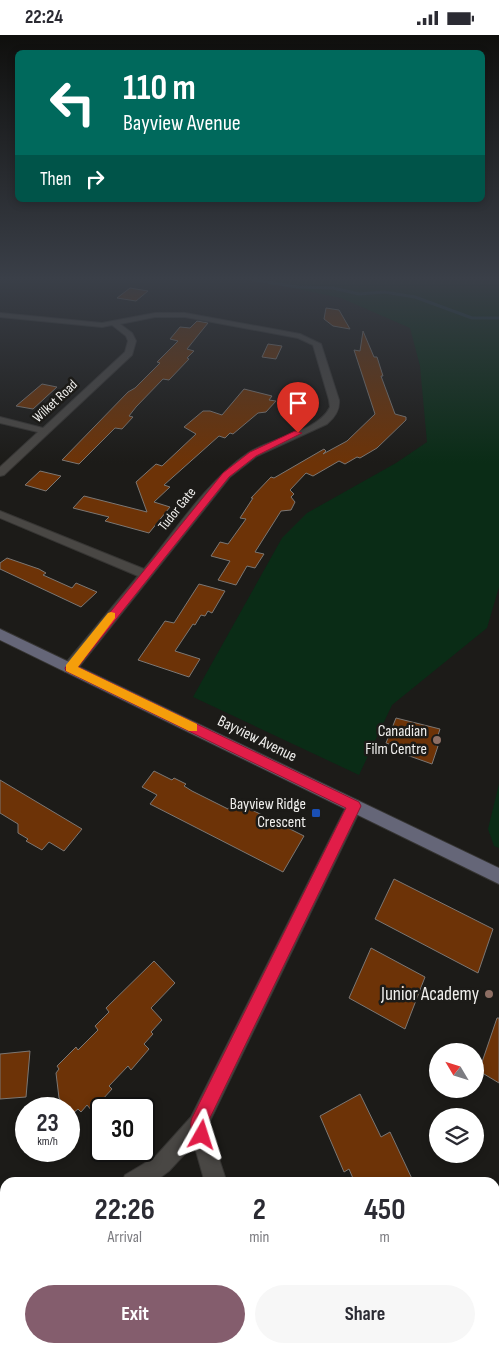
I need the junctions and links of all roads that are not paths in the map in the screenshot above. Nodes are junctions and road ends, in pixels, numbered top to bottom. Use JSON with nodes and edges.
{"nodes":[{"id":1,"x":132,"y":341,"type":"edge"},
{"id":2,"x":310,"y":341,"type":"edge"},
{"id":3,"x":0,"y":420,"type":"edge"},
{"id":4,"x":44,"y":431,"type":"junction"},
{"id":5,"x":0,"y":473,"type":"edge"},
{"id":6,"x":0,"y":514,"type":"edge"},
{"id":7,"x":145,"y":573,"type":"junction"},
{"id":8,"x":0,"y":634,"type":"edge"},
{"id":9,"x":70,"y":668,"type":"junction"},
{"id":10,"x":354,"y":806,"type":"junction"},
{"id":11,"x":499,"y":876,"type":"edge"},
{"id":12,"x":198,"y":1123,"type":"junction"},
{"id":13,"x":143,"y":1177,"type":"edge"},
{"id":14,"x":214,"y":1177,"type":"edge"}],
"edges":[{"from":1,"to":4,"type":"street","name":"Wilket Road"},
{"from":2,"to":7,"type":"street","name":"Tudor Gate"},
{"from":3,"to":4,"type":"street"},
{"from":4,"to":5,"type":"street","name":"Wilket Road"},
{"from":6,"to":7,"type":"street"},
{"from":7,"to":9,"type":"street","name":"Tudor Gate"},
{"from":8,"to":9,"type":"main road","name":"Bayview Avenue"},
{"from":9,"to":10,"type":"main road","name":"Bayview Avenue"},
{"from":10,"to":11,"type":"main road","name":"Bayview Avenue"},
{"from":10,"to":12,"type":"street"},
{"from":12,"to":13,"type":"street"},
{"from":12,"to":14,"type":"street"}]}
